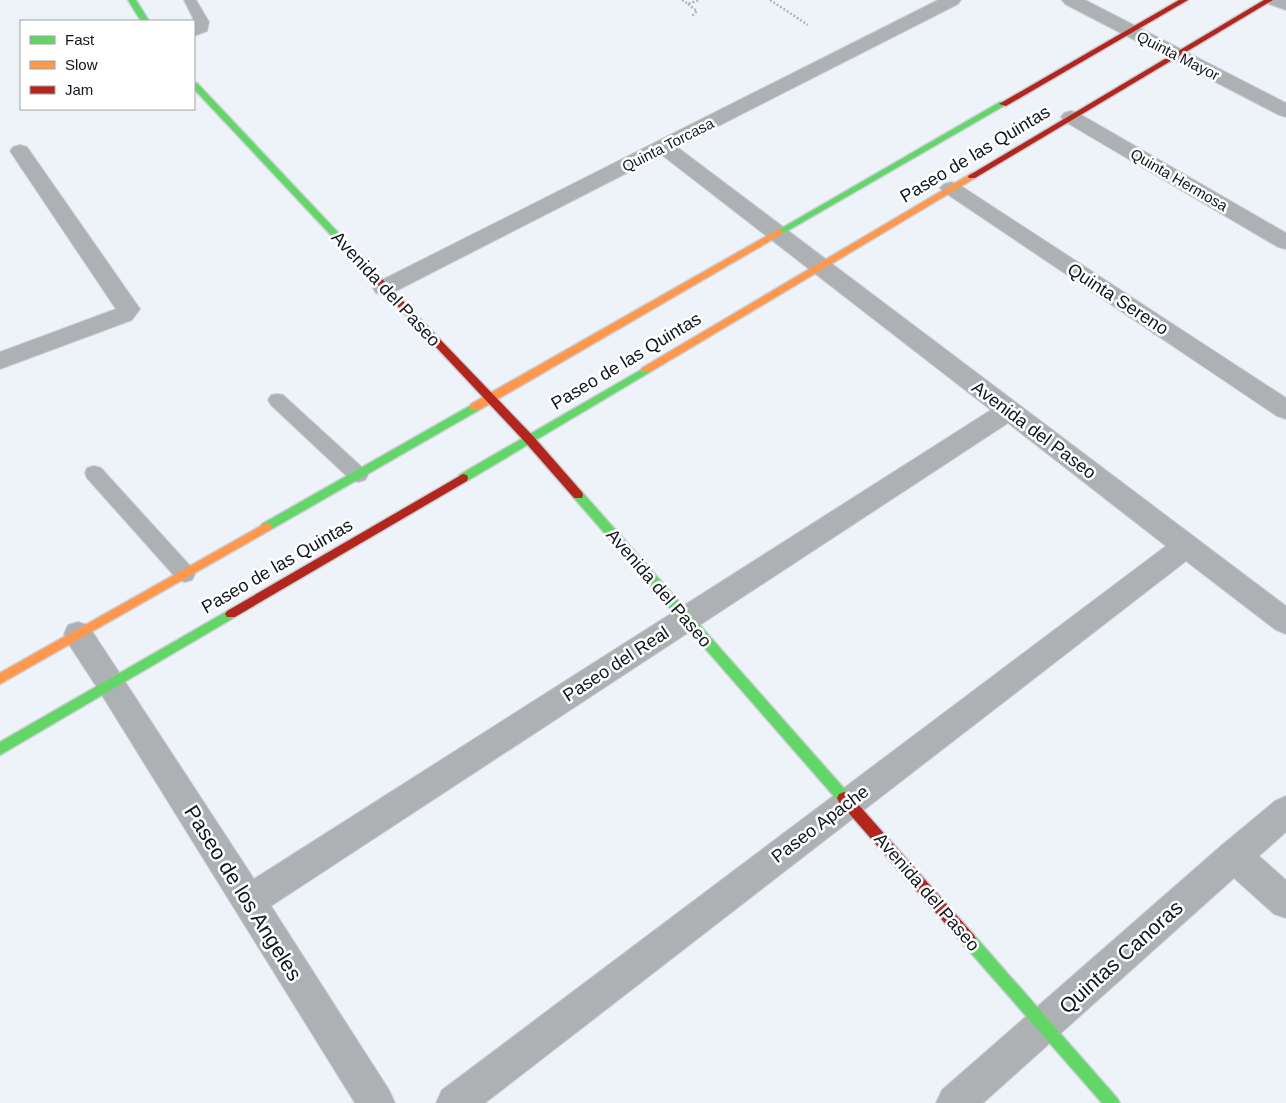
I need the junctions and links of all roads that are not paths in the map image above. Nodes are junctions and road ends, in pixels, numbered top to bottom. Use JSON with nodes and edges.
{"nodes":[{"id":1,"x":132,"y":0,"type":"edge"},
{"id":2,"x":190,"y":0,"type":"edge"},
{"id":3,"x":952,"y":0,"type":"edge"},
{"id":4,"x":1071,"y":0,"type":"edge"},
{"id":5,"x":1184,"y":0,"type":"edge"},
{"id":6,"x":1269,"y":0,"type":"edge"},
{"id":7,"x":1275,"y":0,"type":"edge"},
{"id":8,"x":1286,"y":5,"type":"edge"},
{"id":9,"x":144,"y":20,"type":"edge"},
{"id":10,"x":1131,"y":31,"type":"junction"},
{"id":11,"x":195,"y":32,"type":"edge"},
{"id":12,"x":1177,"y":55,"type":"junction"},
{"id":13,"x":195,"y":86,"type":"edge"},
{"id":14,"x":1286,"y":111,"type":"edge"},
{"id":15,"x":1071,"y":117,"type":"junction"},
{"id":16,"x":664,"y":147,"type":"junction"},
{"id":17,"x":20,"y":150,"type":"dead end"},
{"id":18,"x":951,"y":188,"type":"junction"},
{"id":19,"x":778,"y":234,"type":"junction"},
{"id":20,"x":1286,"y":242,"type":"edge"},
{"id":21,"x":820,"y":266,"type":"junction"},
{"id":22,"x":384,"y":288,"type":"junction"},
{"id":23,"x":0,"y":361,"type":"edge"},
{"id":24,"x":490,"y":399,"type":"junction"},
{"id":25,"x":277,"y":400,"type":"dead end"},
{"id":26,"x":1009,"y":410,"type":"junction"},
{"id":27,"x":1286,"y":410,"type":"edge"},
{"id":28,"x":529,"y":439,"type":"junction"},
{"id":29,"x":94,"y":473,"type":"dead end"},
{"id":30,"x":358,"y":475,"type":"junction"},
{"id":31,"x":1186,"y":546,"type":"junction"},
{"id":32,"x":185,"y":574,"type":"junction"},
{"id":33,"x":686,"y":619,"type":"junction"},
{"id":34,"x":1286,"y":622,"type":"edge"},
{"id":35,"x":78,"y":634,"type":"junction"},
{"id":36,"x":0,"y":679,"type":"edge"},
{"id":37,"x":111,"y":683,"type":"junction"},
{"id":38,"x":0,"y":749,"type":"edge"},
{"id":39,"x":848,"y":803,"type":"junction"},
{"id":40,"x":1286,"y":811,"type":"edge"},
{"id":41,"x":1234,"y":856,"type":"junction"},
{"id":42,"x":248,"y":902,"type":"junction"},
{"id":43,"x":1286,"y":902,"type":"edge"},
{"id":44,"x":1043,"y":1026,"type":"junction"},
{"id":45,"x":376,"y":1103,"type":"edge"},
{"id":46,"x":455,"y":1103,"type":"edge"},
{"id":47,"x":955,"y":1103,"type":"edge"},
{"id":48,"x":1112,"y":1103,"type":"edge"}],
"edges":[{"from":1,"to":9,"type":"main road"},
{"from":2,"to":11,"type":"lane"},
{"from":3,"to":16,"type":"street","name":"Quinta Torcasa"},
{"from":4,"to":10,"type":"street","name":"Quinta Mayor"},
{"from":5,"to":10,"type":"main road","name":"Paseo de las Quintas"},
{"from":6,"to":12,"type":"main road","name":"Paseo de las Quintas"},
{"from":7,"to":8,"type":"street"},
{"from":10,"to":12,"type":"street","name":"Quinta Mayor"},
{"from":10,"to":19,"type":"main road","name":"Paseo de las Quintas"},
{"from":12,"to":14,"type":"street","name":"Quinta Mayor"},
{"from":12,"to":15,"type":"main road","name":"Paseo de las Quintas"},
{"from":13,"to":22,"type":"main road","name":"Avenida del Paseo"},
{"from":15,"to":18,"type":"main road","name":"Paseo de las Quintas"},
{"from":15,"to":20,"type":"street","name":"Quinta Hermosa"},
{"from":16,"to":19,"type":"street","name":"Avenida del Paseo"},
{"from":16,"to":22,"type":"street","name":"Quinta Torcasa"},
{"from":17,"to":23,"type":"street"},
{"from":18,"to":21,"type":"main road","name":"Paseo de las Quintas"},
{"from":18,"to":27,"type":"street","name":"Quinta Sereno"},
{"from":19,"to":21,"type":"street","name":"Avenida del Paseo"},
{"from":19,"to":24,"type":"main road","name":"Paseo de las Quintas"},
{"from":21,"to":26,"type":"street","name":"Avenida del Paseo"},
{"from":21,"to":28,"type":"main road","name":"Paseo de las Quintas"},
{"from":22,"to":24,"type":"main road","name":"Avenida del Paseo"},
{"from":24,"to":28,"type":"main road","name":"Avenida del Paseo"},
{"from":24,"to":30,"type":"main road","name":"Paseo de las Quintas"},
{"from":25,"to":30,"type":"lane"},
{"from":26,"to":31,"type":"street","name":"Avenida del Paseo"},
{"from":26,"to":33,"type":"street","name":"Paseo del Real"},
{"from":28,"to":33,"type":"main road","name":"Avenida del Paseo"},
{"from":28,"to":37,"type":"main road","name":"Paseo de las Quintas"},
{"from":29,"to":32,"type":"lane"},
{"from":30,"to":32,"type":"main road","name":"Paseo de las Quintas"},
{"from":31,"to":34,"type":"street","name":"Avenida del Paseo"},
{"from":31,"to":39,"type":"street","name":"Paseo Apache"},
{"from":32,"to":35,"type":"main road","name":"Paseo de las Quintas"},
{"from":33,"to":39,"type":"main road","name":"Avenida del Paseo"},
{"from":33,"to":42,"type":"street","name":"Paseo del Real"},
{"from":35,"to":36,"type":"main road","name":"Paseo de las Quintas"},
{"from":35,"to":37,"type":"street","name":"Paseo de los Angeles"},
{"from":37,"to":38,"type":"main road","name":"Paseo de las Quintas"},
{"from":37,"to":42,"type":"street","name":"Paseo de los Angeles"},
{"from":39,"to":44,"type":"main road","name":"Avenida del Paseo"},
{"from":39,"to":46,"type":"street","name":"Paseo Apache"},
{"from":40,"to":41,"type":"street","name":"Quintas Canoras"},
{"from":41,"to":43,"type":"street"},
{"from":41,"to":44,"type":"street","name":"Quintas Canoras"},
{"from":42,"to":45,"type":"street","name":"Paseo de los Angeles"},
{"from":44,"to":47,"type":"street","name":"Quintas Canoras"},
{"from":44,"to":48,"type":"main road","name":"Avenida del Paseo"}]}
